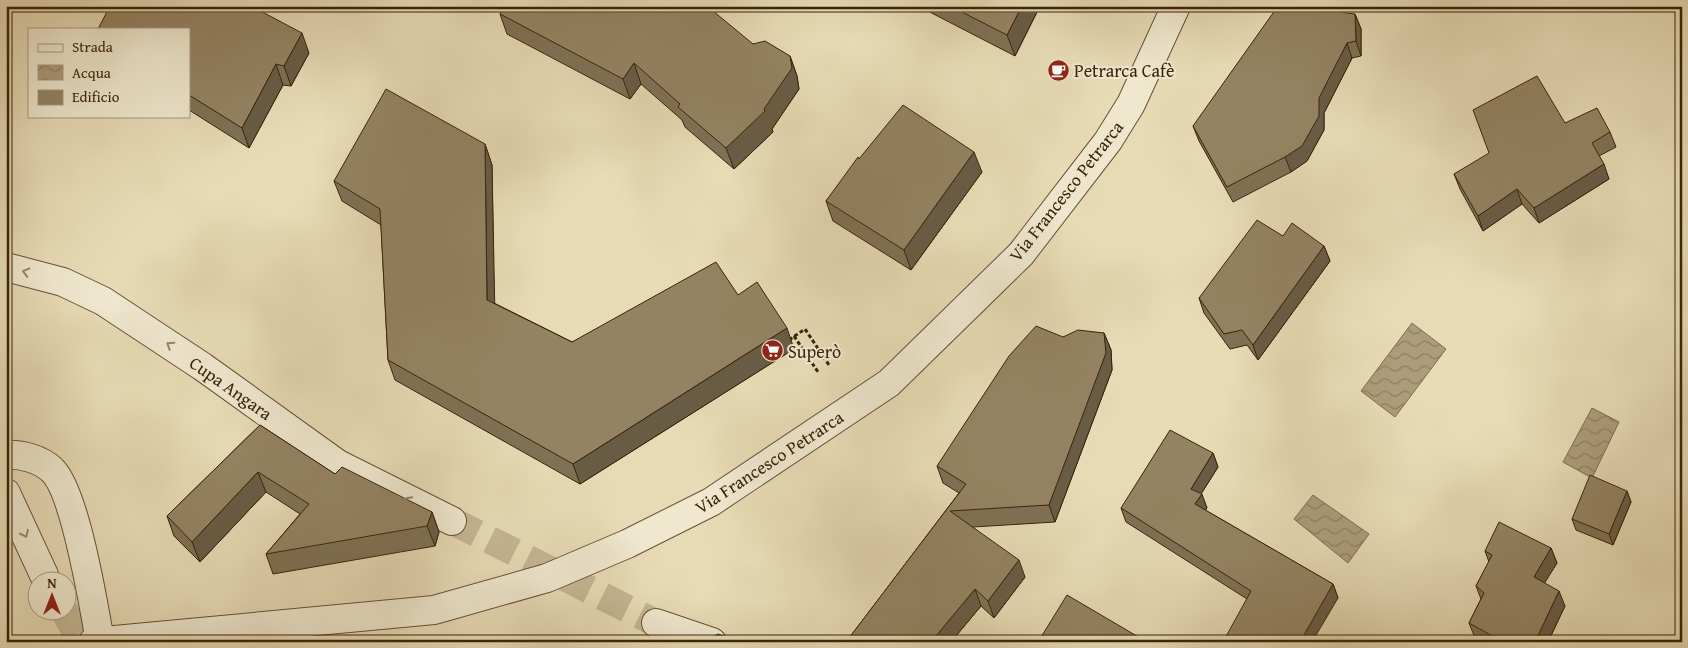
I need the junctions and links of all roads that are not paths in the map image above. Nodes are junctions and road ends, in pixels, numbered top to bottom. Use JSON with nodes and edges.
{"nodes":[{"id":1,"x":1176,"y":6,"type":"edge"},
{"id":2,"x":6,"y":267,"type":"edge"},
{"id":3,"x":6,"y":455,"type":"edge"},
{"id":4,"x":6,"y":493,"type":"edge"},
{"id":5,"x":452,"y":521,"type":"tunnel mouth"},
{"id":6,"x":42,"y":570,"type":"edge"},
{"id":7,"x":656,"y":623,"type":"tunnel mouth"},
{"id":8,"x":100,"y":641,"type":"edge"},
{"id":9,"x":93,"y":642,"type":"edge"},
{"id":10,"x":712,"y":642,"type":"edge"}],
"edges":[{"from":1,"to":8,"type":"street","name":"Via Francesco Petrarca"},
{"from":5,"to":2,"type":"street","name":"Cupa Angara","one_way":true},
{"from":3,"to":8,"type":"street"},
{"from":4,"to":6,"type":"street","one_way":true},
{"from":7,"to":10,"type":"street"},
{"from":8,"to":9,"type":"street","name":"Via Francesco Petrarca"}]}
